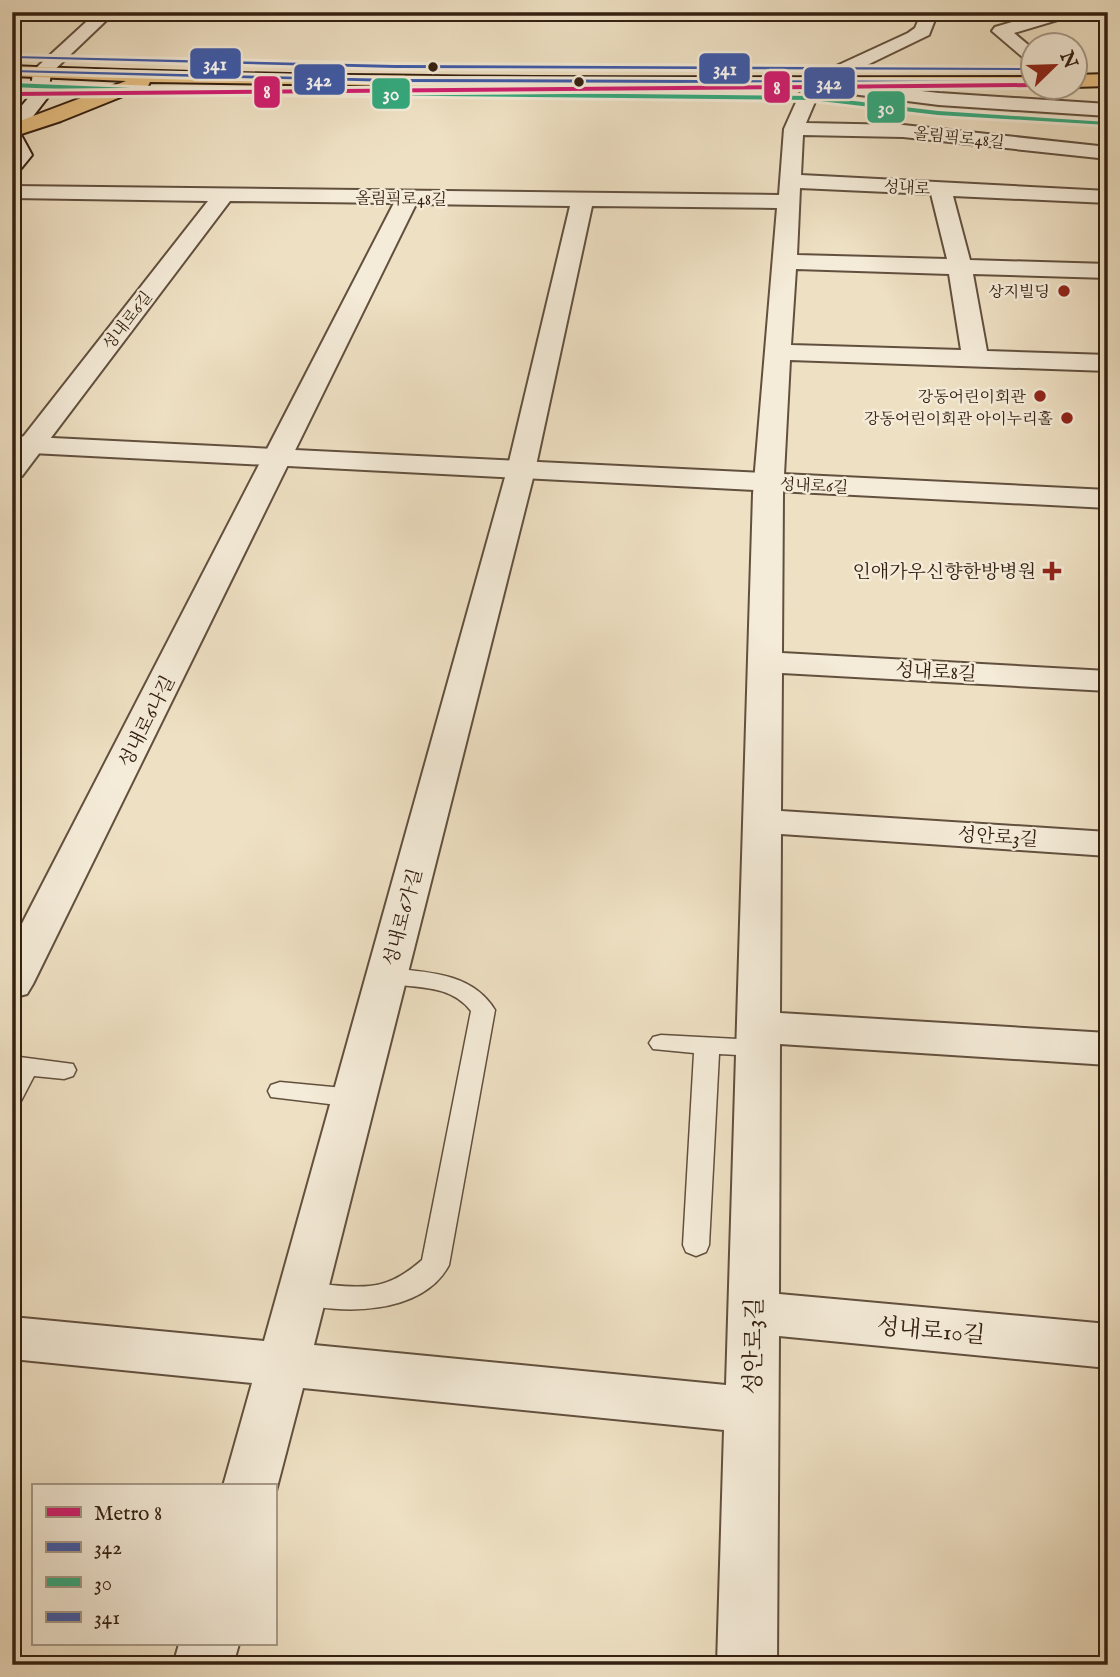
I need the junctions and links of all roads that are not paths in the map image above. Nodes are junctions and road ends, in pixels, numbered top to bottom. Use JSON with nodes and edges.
{"nodes":[{"id":1,"x":107,"y":12,"type":"edge"},
{"id":2,"x":930,"y":12,"type":"edge"},
{"id":3,"x":1065,"y":12,"type":"edge"},
{"id":4,"x":1018,"y":44,"type":"edge"},
{"id":5,"x":12,"y":71,"type":"edge"},
{"id":6,"x":42,"y":72,"type":"junction"},
{"id":7,"x":155,"y":77,"type":"junction"},
{"id":8,"x":1108,"y":80,"type":"edge"},
{"id":9,"x":1088,"y":81,"type":"edge"},
{"id":10,"x":1018,"y":83,"type":"edge"},
{"id":11,"x":813,"y":84,"type":"junction"},
{"id":12,"x":12,"y":86,"type":"edge"},
{"id":13,"x":1108,"y":110,"type":"edge"},
{"id":14,"x":794,"y":130,"type":"junction"},
{"id":15,"x":12,"y":132,"type":"edge"},
{"id":16,"x":1039,"y":146,"type":"junction"},
{"id":17,"x":1108,"y":153,"type":"edge"},
{"id":18,"x":12,"y":167,"type":"edge"},
{"id":19,"x":940,"y":188,"type":"junction"},
{"id":20,"x":12,"y":192,"type":"edge"},
{"id":21,"x":790,"y":192,"type":"junction"},
{"id":22,"x":1024,"y":192,"type":"junction"},
{"id":23,"x":1070,"y":195,"type":"junction"},
{"id":24,"x":223,"y":196,"type":"junction"},
{"id":25,"x":1108,"y":197,"type":"edge"},
{"id":26,"x":408,"y":198,"type":"junction"},
{"id":27,"x":582,"y":200,"type":"junction"},
{"id":28,"x":1108,"y":218,"type":"edge"},
{"id":29,"x":785,"y":262,"type":"junction"},
{"id":30,"x":960,"y":267,"type":"junction"},
{"id":31,"x":1108,"y":271,"type":"edge"},
{"id":32,"x":778,"y":352,"type":"junction"},
{"id":33,"x":975,"y":358,"type":"junction"},
{"id":34,"x":1108,"y":363,"type":"edge"},
{"id":35,"x":21,"y":444,"type":"edge"},
{"id":36,"x":279,"y":457,"type":"junction"},
{"id":37,"x":12,"y":470,"type":"edge"},
{"id":38,"x":521,"y":470,"type":"junction"},
{"id":39,"x":768,"y":482,"type":"junction"},
{"id":40,"x":1108,"y":499,"type":"edge"},
{"id":41,"x":765,"y":662,"type":"junction"},
{"id":42,"x":1108,"y":681,"type":"edge"},
{"id":43,"x":762,"y":821,"type":"junction"},
{"id":44,"x":1108,"y":844,"type":"edge"},
{"id":45,"x":386,"y":976,"type":"junction"},
{"id":46,"x":12,"y":984,"type":"edge"},
{"id":47,"x":758,"y":1038,"type":"junction"},
{"id":48,"x":661,"y":1043,"type":"dead end"},
{"id":49,"x":708,"y":1045,"type":"junction"},
{"id":50,"x":1108,"y":1049,"type":"edge"},
{"id":51,"x":19,"y":1065,"type":"edge"},
{"id":52,"x":64,"y":1070,"type":"dead end"},
{"id":53,"x":280,"y":1090,"type":"dead end"},
{"id":54,"x":12,"y":1095,"type":"edge"},
{"id":55,"x":354,"y":1098,"type":"junction"},
{"id":56,"x":696,"y":1245,"type":"dead end"},
{"id":57,"x":303,"y":1293,"type":"junction"},
{"id":58,"x":754,"y":1313,"type":"junction"},
{"id":59,"x":12,"y":1338,"type":"edge"},
{"id":60,"x":1108,"y":1346,"type":"edge"},
{"id":61,"x":284,"y":1364,"type":"junction"},
{"id":62,"x":751,"y":1410,"type":"junction"},
{"id":63,"x":252,"y":1484,"type":"edge"},
{"id":64,"x":209,"y":1646,"type":"edge"},
{"id":65,"x":204,"y":1665,"type":"edge"},
{"id":66,"x":747,"y":1665,"type":"edge"}],
"edges":[{"from":1,"to":6,"type":"street"},
{"from":2,"to":11,"type":"street"},
{"from":3,"to":4,"type":"street"},
{"from":5,"to":6,"type":"main road"},
{"from":6,"to":7,"type":"main road"},
{"from":6,"to":12,"type":"street"},
{"from":6,"to":15,"type":"street"},
{"from":7,"to":11,"type":"main road"},
{"from":7,"to":15,"type":"main road"},
{"from":8,"to":9,"type":"main road"},
{"from":10,"to":11,"type":"main road"},
{"from":11,"to":13,"type":"street"},
{"from":11,"to":14,"type":"street"},
{"from":14,"to":16,"type":"street","name":"올림픽로48길"},
{"from":14,"to":21,"type":"street"},
{"from":15,"to":18,"type":"street"},
{"from":16,"to":17,"type":"street"},
{"from":16,"to":22,"type":"street"},
{"from":19,"to":21,"type":"street","name":"성내로"},
{"from":19,"to":22,"type":"street","name":"성내로"},
{"from":19,"to":30,"type":"street"},
{"from":20,"to":24,"type":"street","name":"올림픽로48길"},
{"from":21,"to":27,"type":"street","name":"올림픽로48길"},
{"from":21,"to":29,"type":"street"},
{"from":22,"to":23,"type":"street","name":"성내로"},
{"from":23,"to":25,"type":"street","name":"성내로"},
{"from":23,"to":28,"type":"street"},
{"from":24,"to":26,"type":"street","name":"올림픽로48길"},
{"from":24,"to":35,"type":"street","name":"성내로6길"},
{"from":26,"to":27,"type":"street","name":"올림픽로48길"},
{"from":26,"to":36,"type":"street"},
{"from":27,"to":38,"type":"street"},
{"from":29,"to":30,"type":"street"},
{"from":29,"to":32,"type":"street"},
{"from":30,"to":31,"type":"street"},
{"from":30,"to":33,"type":"street"},
{"from":32,"to":33,"type":"street"},
{"from":32,"to":39,"type":"street"},
{"from":33,"to":34,"type":"street"},
{"from":35,"to":36,"type":"street","name":"성내로6길"},
{"from":35,"to":37,"type":"street"},
{"from":36,"to":38,"type":"street","name":"성내로6길"},
{"from":36,"to":46,"type":"street","name":"성내로6나길"},
{"from":38,"to":39,"type":"street","name":"성내로6길"},
{"from":38,"to":45,"type":"street","name":"성내로6가길"},
{"from":39,"to":40,"type":"street","name":"성내로6길"},
{"from":39,"to":41,"type":"street","name":"성안로3길"},
{"from":41,"to":42,"type":"street","name":"성내로8길"},
{"from":41,"to":43,"type":"street","name":"성안로3길"},
{"from":43,"to":44,"type":"street","name":"성안로3길"},
{"from":43,"to":47,"type":"street","name":"성안로3길"},
{"from":45,"to":55,"type":"street","name":"성내로6가길"},
{"from":45,"to":57,"type":"lane"},
{"from":47,"to":49,"type":"lane"},
{"from":47,"to":50,"type":"street"},
{"from":47,"to":58,"type":"street","name":"성안로3길"},
{"from":48,"to":49,"type":"lane"},
{"from":49,"to":56,"type":"lane"},
{"from":51,"to":52,"type":"lane"},
{"from":51,"to":54,"type":"lane"},
{"from":53,"to":55,"type":"lane"},
{"from":55,"to":57,"type":"street","name":"성내로6가길"},
{"from":57,"to":61,"type":"street","name":"성내로6가길"},
{"from":58,"to":60,"type":"street","name":"성내로10길"},
{"from":58,"to":62,"type":"street","name":"성안로3길"},
{"from":59,"to":61,"type":"street"},
{"from":61,"to":62,"type":"street"},
{"from":61,"to":63,"type":"street","name":"성내로6가길"},
{"from":62,"to":66,"type":"street","name":"성안로3길"},
{"from":64,"to":65,"type":"street"}]}
